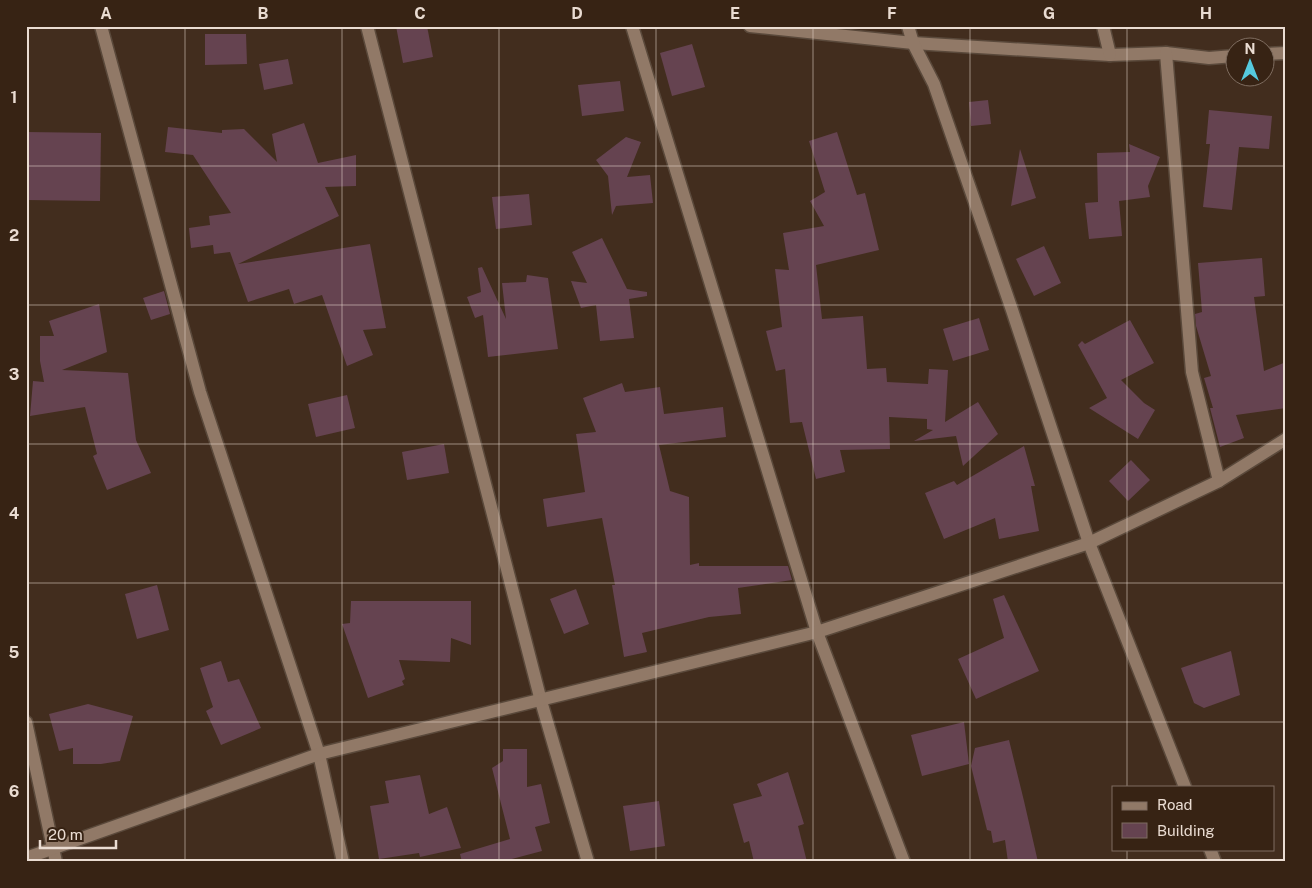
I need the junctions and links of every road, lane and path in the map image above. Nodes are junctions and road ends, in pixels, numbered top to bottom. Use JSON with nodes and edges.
{"nodes":[{"id":1,"x":101,"y":26,"type":"edge"},
{"id":2,"x":368,"y":26,"type":"edge"},
{"id":3,"x":632,"y":26,"type":"edge"},
{"id":4,"x":750,"y":26,"type":"edge"},
{"id":5,"x":908,"y":26,"type":"edge"},
{"id":6,"x":1103,"y":26,"type":"edge"},
{"id":7,"x":914,"y":43,"type":"junction"},
{"id":8,"x":1166,"y":54,"type":"junction"},
{"id":9,"x":1110,"y":55,"type":"junction"},
{"id":10,"x":1224,"y":57,"type":"edge"},
{"id":11,"x":1286,"y":439,"type":"edge"},
{"id":12,"x":1219,"y":481,"type":"junction"},
{"id":13,"x":1089,"y":543,"type":"junction"},
{"id":14,"x":816,"y":632,"type":"junction"},
{"id":15,"x":541,"y":701,"type":"junction"},
{"id":16,"x":26,"y":722,"type":"edge"},
{"id":17,"x":319,"y":754,"type":"junction"},
{"id":18,"x":1185,"y":786,"type":"edge"},
{"id":19,"x":1210,"y":850,"type":"edge"},
{"id":20,"x":55,"y":856,"type":"edge"},
{"id":21,"x":26,"y":858,"type":"edge"},
{"id":22,"x":343,"y":862,"type":"edge"},
{"id":23,"x":588,"y":862,"type":"edge"},
{"id":24,"x":904,"y":862,"type":"edge"},
{"id":25,"x":1215,"y":862,"type":"edge"}],
"edges":[{"from":1,"to":17,"type":"street"},
{"from":2,"to":15,"type":"street"},
{"from":3,"to":14,"type":"street"},
{"from":4,"to":7,"type":"street"},
{"from":5,"to":7,"type":"street"},
{"from":6,"to":9,"type":"street"},
{"from":7,"to":9,"type":"street"},
{"from":7,"to":13,"type":"street"},
{"from":8,"to":9,"type":"street"},
{"from":8,"to":10,"type":"street"},
{"from":8,"to":12,"type":"street"},
{"from":11,"to":12,"type":"street"},
{"from":12,"to":13,"type":"street"},
{"from":13,"to":14,"type":"street"},
{"from":13,"to":18,"type":"street"},
{"from":14,"to":15,"type":"street"},
{"from":14,"to":24,"type":"street"},
{"from":15,"to":17,"type":"street"},
{"from":15,"to":23,"type":"street"},
{"from":16,"to":20,"type":"street"},
{"from":17,"to":20,"type":"street"},
{"from":17,"to":22,"type":"street"},
{"from":19,"to":25,"type":"street"},
{"from":20,"to":21,"type":"street"}]}
